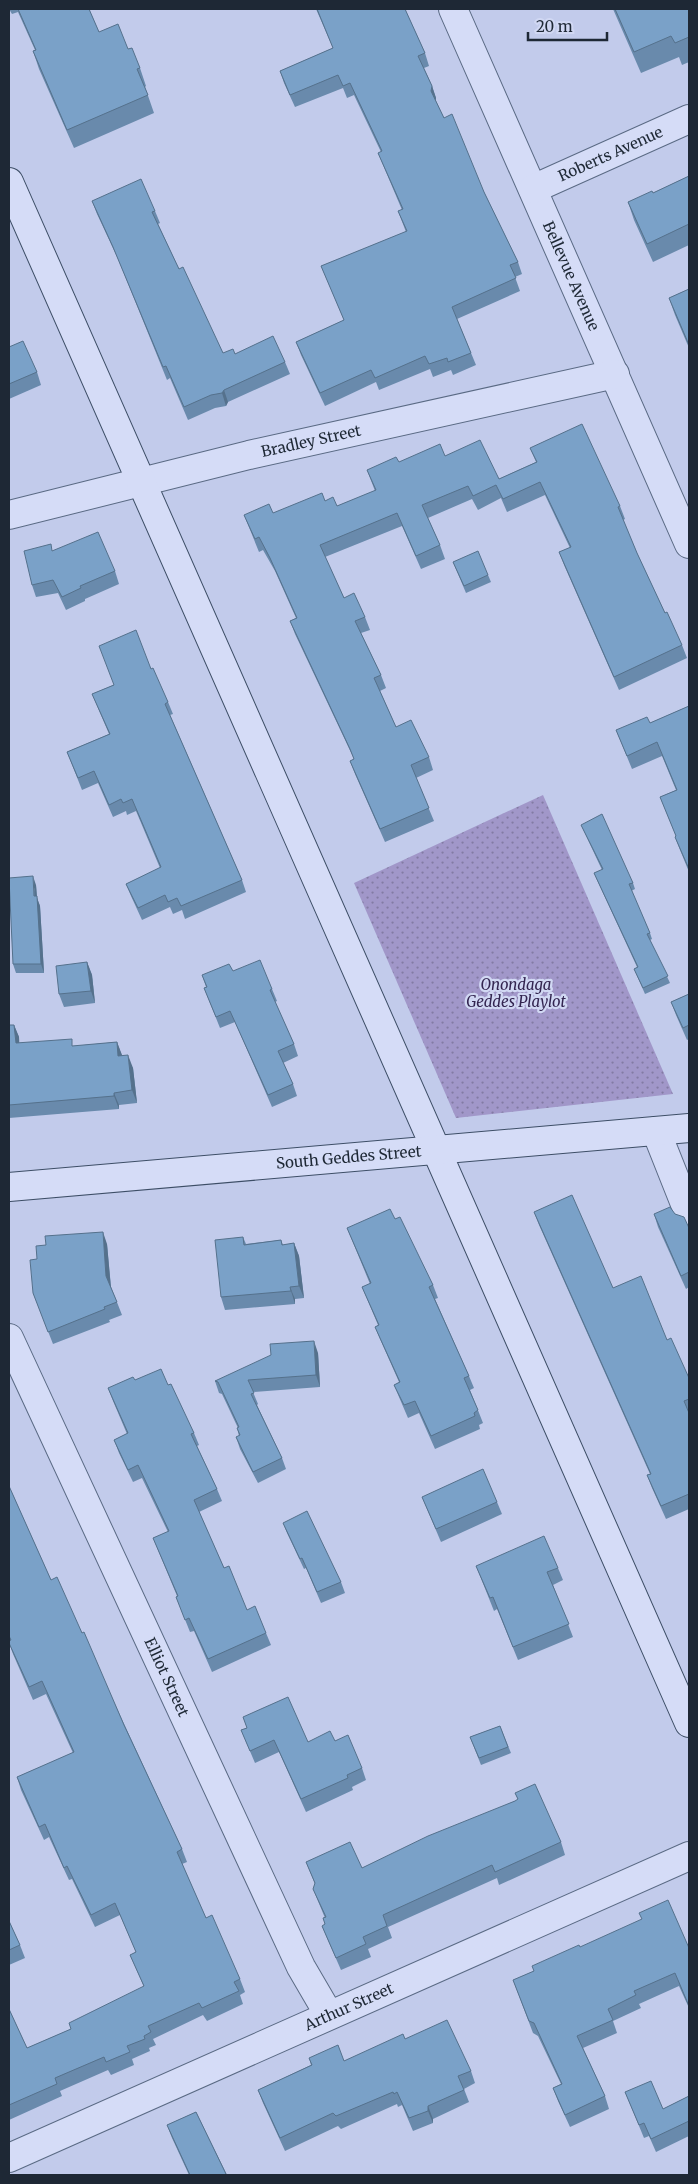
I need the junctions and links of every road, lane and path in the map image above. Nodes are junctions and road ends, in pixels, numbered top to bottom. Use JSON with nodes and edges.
{"nodes":[{"id":1,"x":453,"y":9,"type":"edge"},
{"id":2,"x":689,"y":119,"type":"edge"},
{"id":3,"x":9,"y":182,"type":"edge"},
{"id":4,"x":533,"y":189,"type":"junction"},
{"id":5,"x":615,"y":374,"type":"junction"},
{"id":6,"x":142,"y":482,"type":"junction"},
{"id":7,"x":9,"y":515,"type":"edge"},
{"id":8,"x":689,"y":544,"type":"edge"},
{"id":9,"x":689,"y":1128,"type":"edge"},
{"id":10,"x":656,"y":1131,"type":"junction"},
{"id":11,"x":435,"y":1149,"type":"junction"},
{"id":12,"x":9,"y":1186,"type":"edge"},
{"id":13,"x":689,"y":1214,"type":"edge"},
{"id":14,"x":9,"y":1338,"type":"edge"},
{"id":15,"x":689,"y":1724,"type":"edge"},
{"id":16,"x":689,"y":1856,"type":"edge"},
{"id":17,"x":329,"y":2015,"type":"junction"},
{"id":18,"x":9,"y":2158,"type":"edge"}],
"edges":[{"from":1,"to":4,"type":"street","name":"Bellevue Avenue"},
{"from":2,"to":4,"type":"street","name":"Roberts Avenue"},
{"from":3,"to":6,"type":"street"},
{"from":4,"to":5,"type":"street","name":"Bellevue Avenue"},
{"from":5,"to":6,"type":"street","name":"Bradley Street"},
{"from":5,"to":8,"type":"street","name":"Bellevue Avenue"},
{"from":6,"to":7,"type":"street","name":"Bradley Street"},
{"from":6,"to":11,"type":"street"},
{"from":9,"to":10,"type":"street","name":"South Geddes Street"},
{"from":10,"to":11,"type":"street","name":"South Geddes Street"},
{"from":10,"to":13,"type":"street"},
{"from":11,"to":12,"type":"street","name":"South Geddes Street"},
{"from":11,"to":15,"type":"street"},
{"from":14,"to":17,"type":"street","name":"Elliot Street"},
{"from":16,"to":17,"type":"street","name":"Arthur Street"},
{"from":17,"to":18,"type":"street","name":"Arthur Street"}]}
